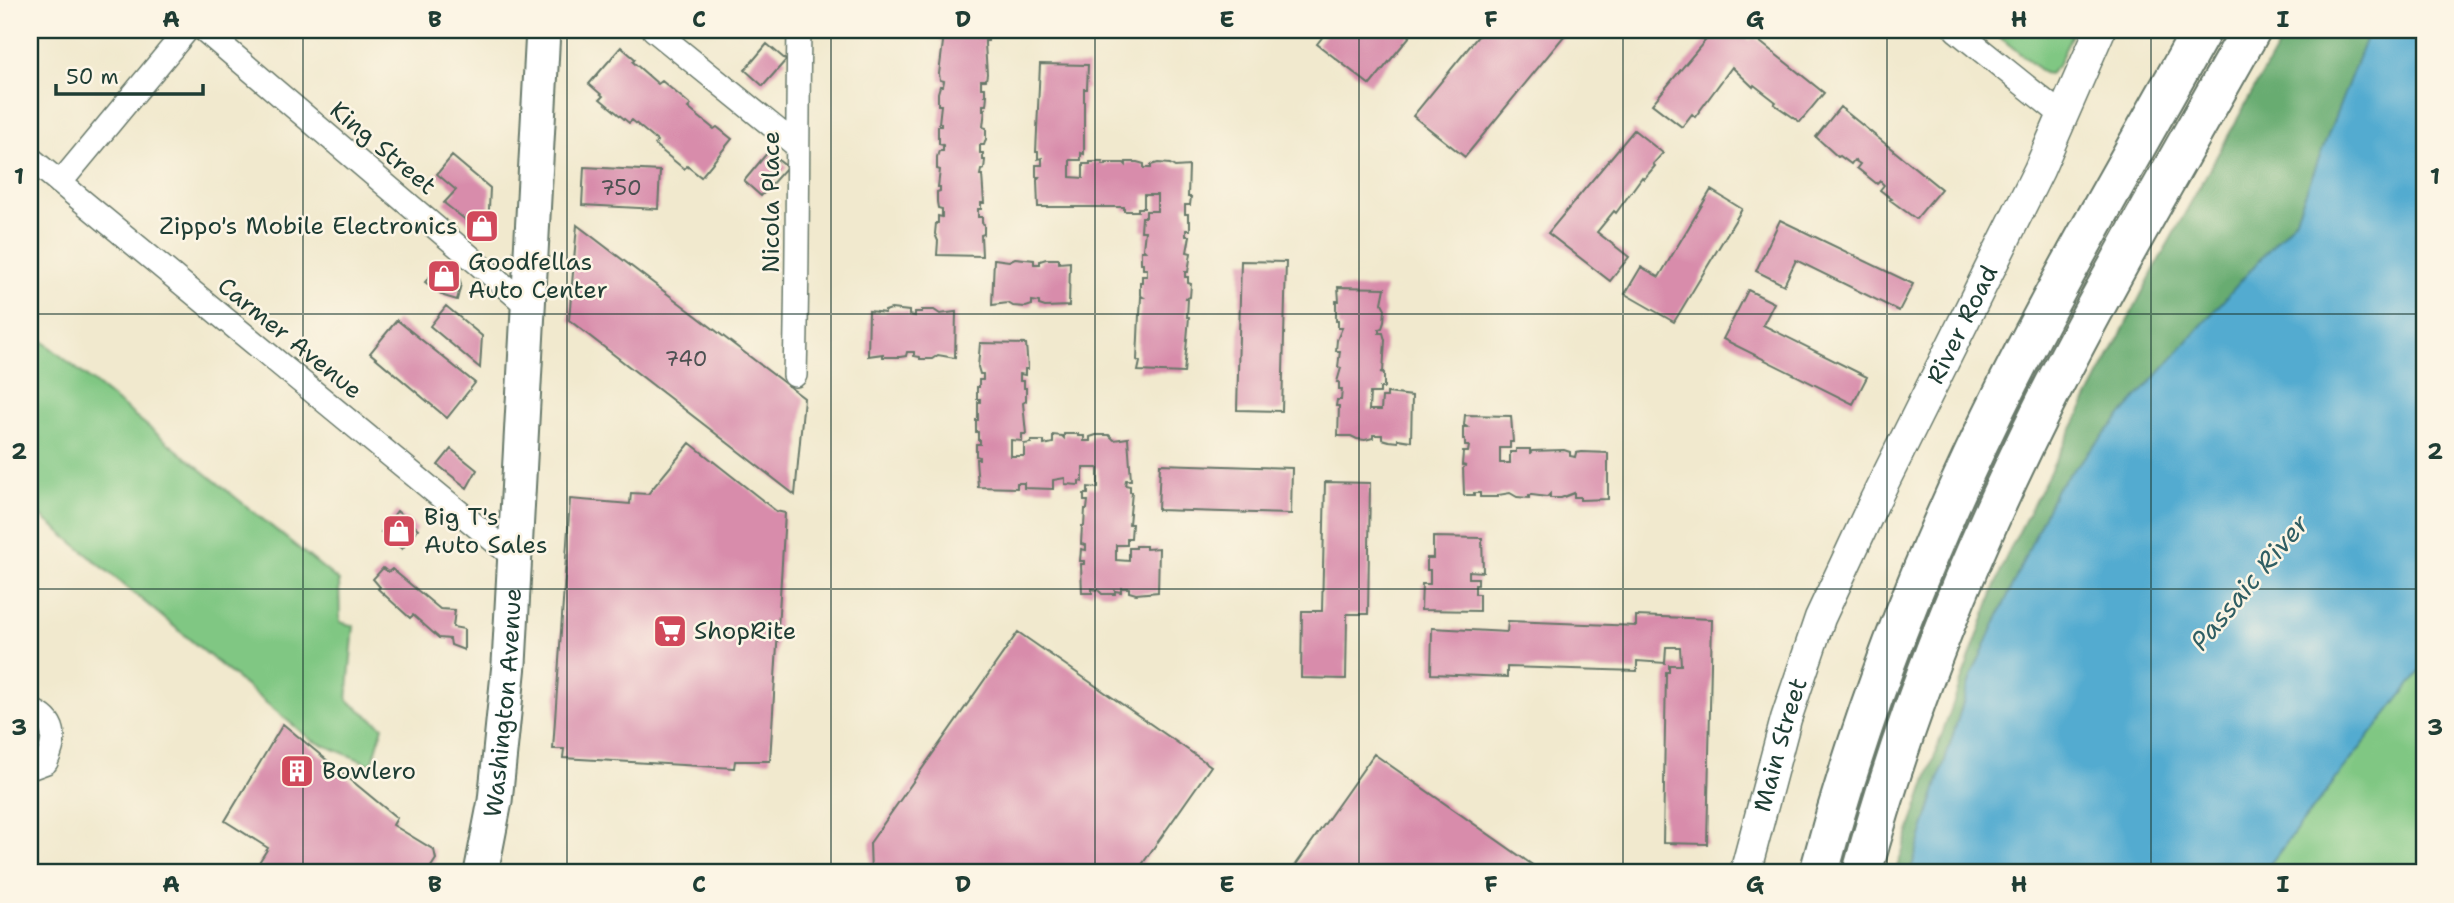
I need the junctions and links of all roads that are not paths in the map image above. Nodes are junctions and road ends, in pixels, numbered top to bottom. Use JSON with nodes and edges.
{"nodes":[{"id":1,"x":187,"y":30,"type":"edge"},
{"id":2,"x":204,"y":30,"type":"edge"},
{"id":3,"x":543,"y":30,"type":"edge"},
{"id":4,"x":654,"y":30,"type":"edge"},
{"id":5,"x":799,"y":30,"type":"edge"},
{"id":6,"x":1956,"y":30,"type":"edge"},
{"id":7,"x":2099,"y":30,"type":"edge"},
{"id":8,"x":2185,"y":30,"type":"edge"},
{"id":9,"x":2202,"y":30,"type":"edge"},
{"id":10,"x":2251,"y":30,"type":"edge"},
{"id":11,"x":2274,"y":30,"type":"edge"},
{"id":12,"x":2229,"y":68,"type":"junction"},
{"id":13,"x":2063,"y":117,"type":"junction"},
{"id":14,"x":796,"y":146,"type":"junction"},
{"id":15,"x":30,"y":158,"type":"edge"},
{"id":16,"x":60,"y":183,"type":"junction"},
{"id":17,"x":2076,"y":254,"type":"junction"},
{"id":18,"x":529,"y":307,"type":"junction"},
{"id":19,"x":795,"y":375,"type":"dead end"},
{"id":20,"x":516,"y":559,"type":"junction"},
{"id":21,"x":1820,"y":618,"type":"joint"},
{"id":22,"x":30,"y":710,"type":"edge"},
{"id":23,"x":30,"y":768,"type":"edge"},
{"id":24,"x":481,"y":873,"type":"edge"},
{"id":25,"x":1745,"y":873,"type":"edge"},
{"id":26,"x":1819,"y":873,"type":"edge"},
{"id":27,"x":1863,"y":873,"type":"edge"}],
"edges":[{"from":1,"to":16,"type":"street"},
{"from":2,"to":18,"type":"street","name":"King Street"},
{"from":3,"to":18,"type":"main road","name":"Washington Avenue"},
{"from":4,"to":14,"type":"street"},
{"from":5,"to":14,"type":"street","name":"Nicola Place"},
{"from":6,"to":13,"type":"street"},
{"from":7,"to":13,"type":"street","name":"River Road"},
{"from":8,"to":17,"type":"highway"},
{"from":9,"to":17,"type":"highway"},
{"from":10,"to":12,"type":"highway"},
{"from":11,"to":12,"type":"highway"},
{"from":12,"to":27,"type":"highway"},
{"from":13,"to":21,"type":"street","name":"River Road"},
{"from":14,"to":19,"type":"street","name":"Nicola Place"},
{"from":15,"to":16,"type":"street","name":"Carmer Avenue"},
{"from":16,"to":20,"type":"street","name":"Carmer Avenue"},
{"from":17,"to":26,"type":"highway"},
{"from":18,"to":20,"type":"main road","name":"Washington Avenue"},
{"from":20,"to":24,"type":"main road","name":"Washington Avenue"},
{"from":21,"to":25,"type":"street","name":"Main Street"},
{"from":22,"to":23,"type":"street"}]}
